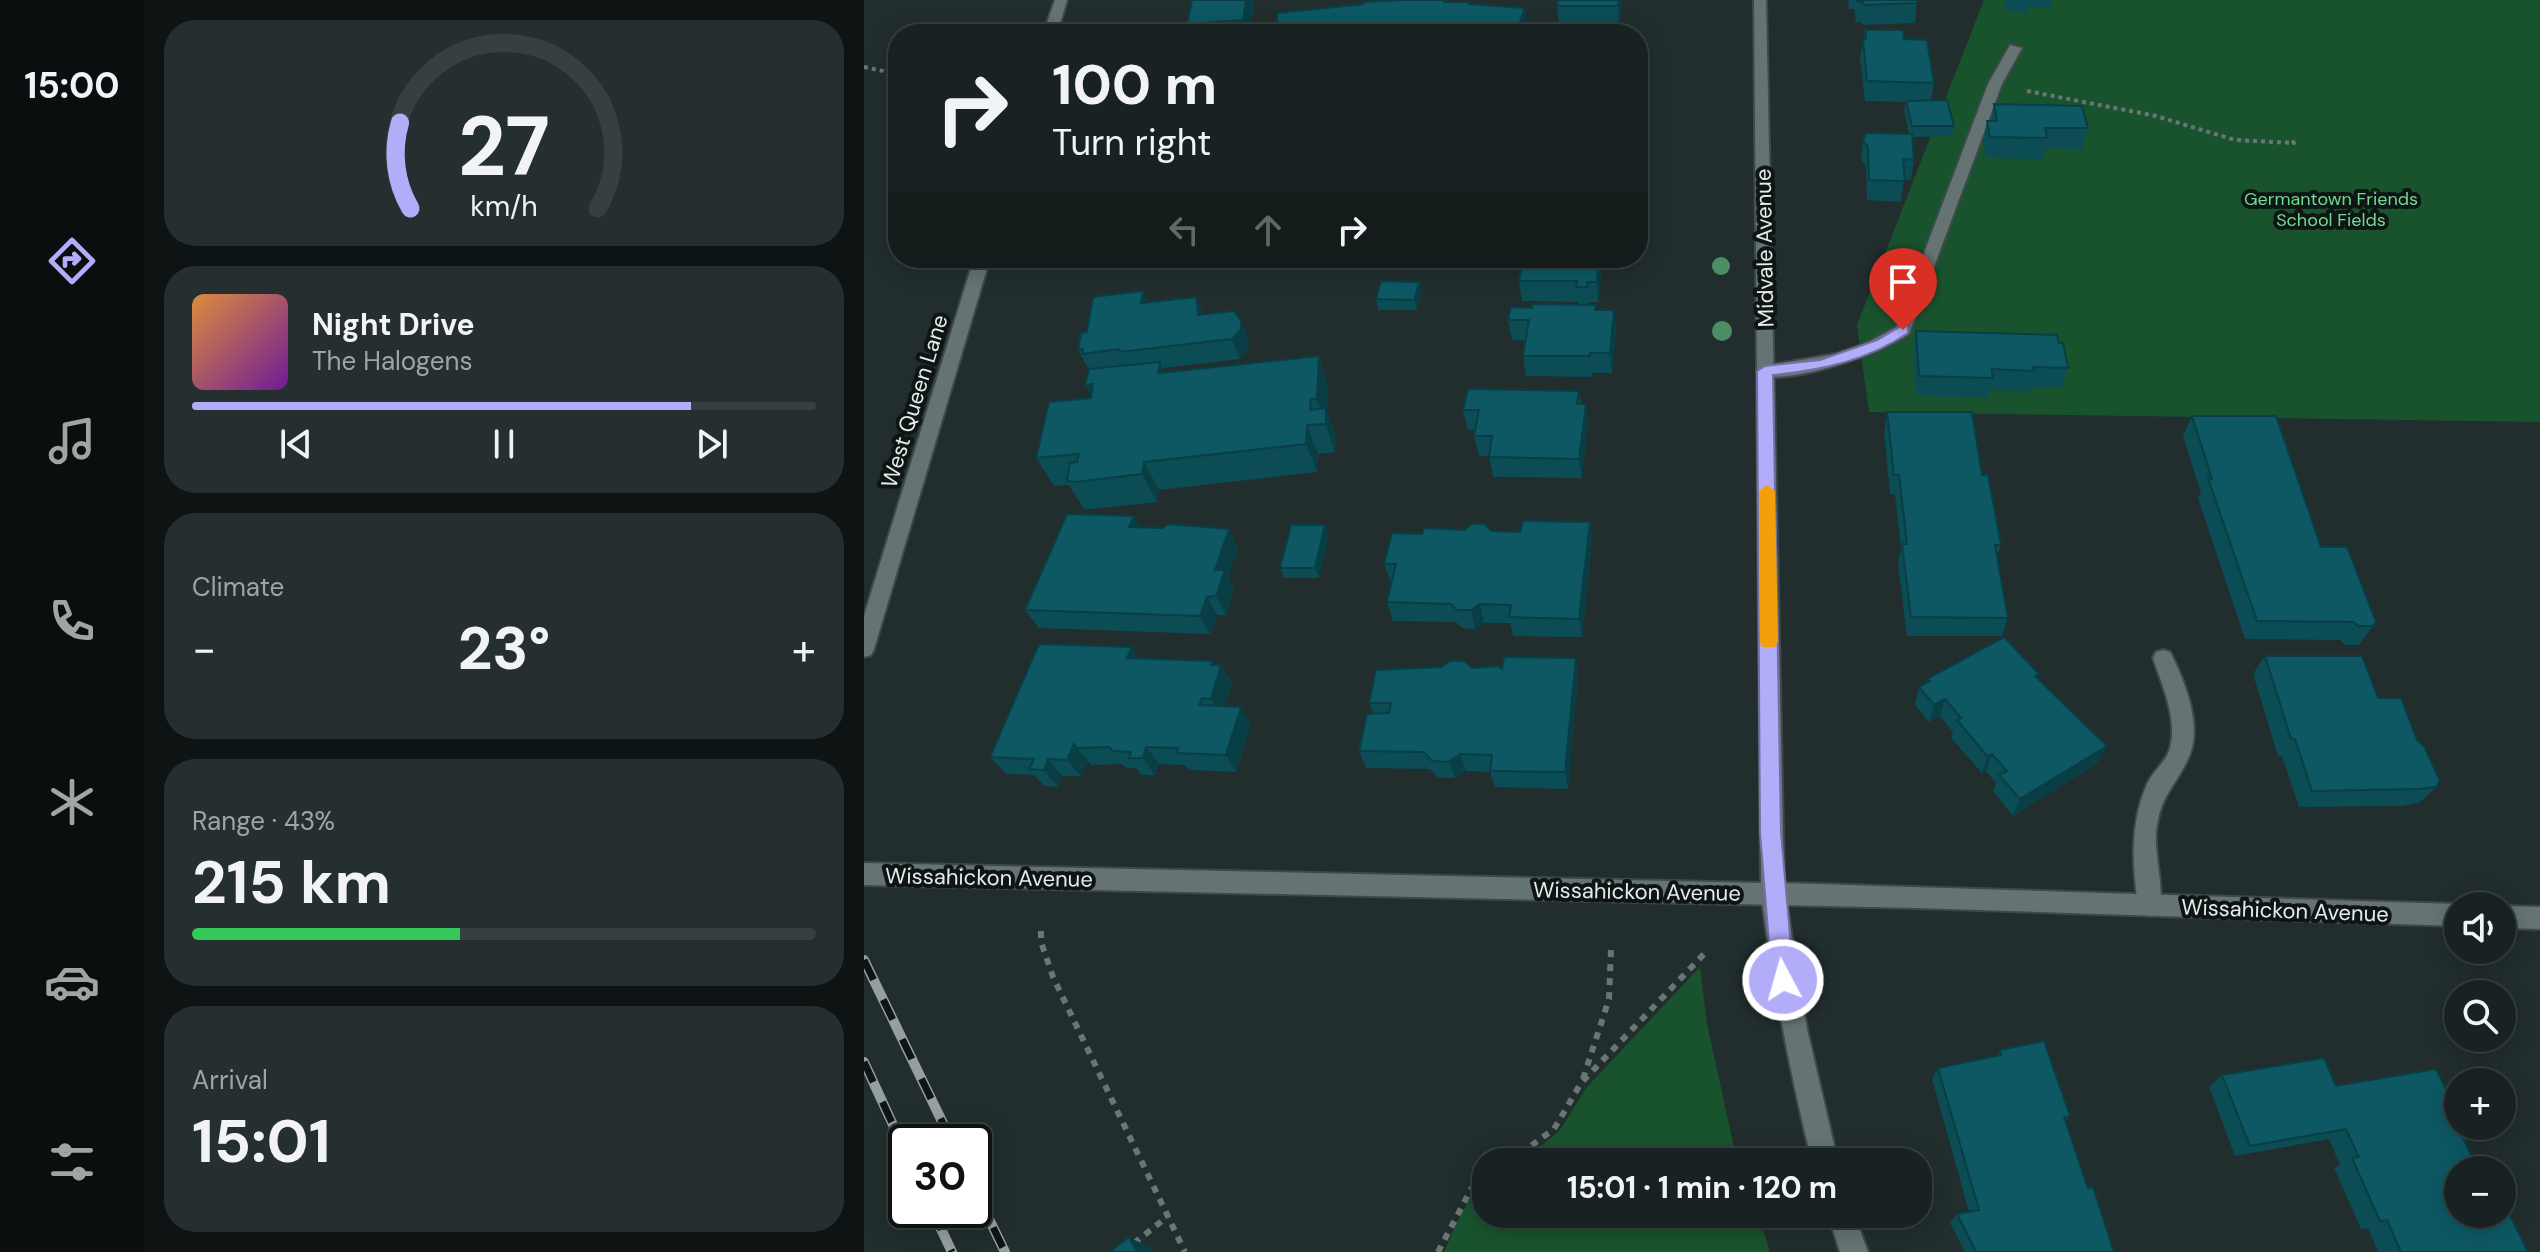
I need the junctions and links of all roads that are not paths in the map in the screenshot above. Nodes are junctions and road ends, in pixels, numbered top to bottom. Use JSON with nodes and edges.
{"nodes":[{"id":1,"x":1061,"y":0,"type":"edge"},
{"id":2,"x":1760,"y":0,"type":"edge"},
{"id":3,"x":1053,"y":24,"type":"edge"},
{"id":4,"x":2015,"y":48,"type":"dead end"},
{"id":5,"x":979,"y":268,"type":"edge"},
{"id":6,"x":1765,"y":371,"type":"junction"},
{"id":7,"x":864,"y":649,"type":"edge"},
{"id":8,"x":2163,"y":658,"type":"dead end"},
{"id":9,"x":864,"y":874,"type":"edge"},
{"id":10,"x":1773,"y":894,"type":"junction"},
{"id":11,"x":2150,"y":905,"type":"junction"},
{"id":12,"x":2444,"y":915,"type":"edge"},
{"id":13,"x":2516,"y":917,"type":"edge"},
{"id":14,"x":2540,"y":918,"type":"edge"},
{"id":15,"x":1821,"y":1148,"type":"edge"},
{"id":16,"x":1846,"y":1228,"type":"edge"},
{"id":17,"x":1854,"y":1252,"type":"edge"}],
"edges":[{"from":1,"to":3,"type":"street"},
{"from":2,"to":6,"type":"street","name":"Midvale Avenue"},
{"from":4,"to":6,"type":"street"},
{"from":5,"to":7,"type":"street","name":"West Queen Lane"},
{"from":6,"to":10,"type":"street","name":"Midvale Avenue"},
{"from":8,"to":11,"type":"street"},
{"from":9,"to":10,"type":"street","name":"Wissahickon Avenue"},
{"from":10,"to":11,"type":"street","name":"Wissahickon Avenue"},
{"from":10,"to":15,"type":"street","name":"Midvale Avenue"},
{"from":11,"to":12,"type":"street","name":"Wissahickon Avenue"},
{"from":13,"to":14,"type":"street"},
{"from":16,"to":17,"type":"street"}]}
